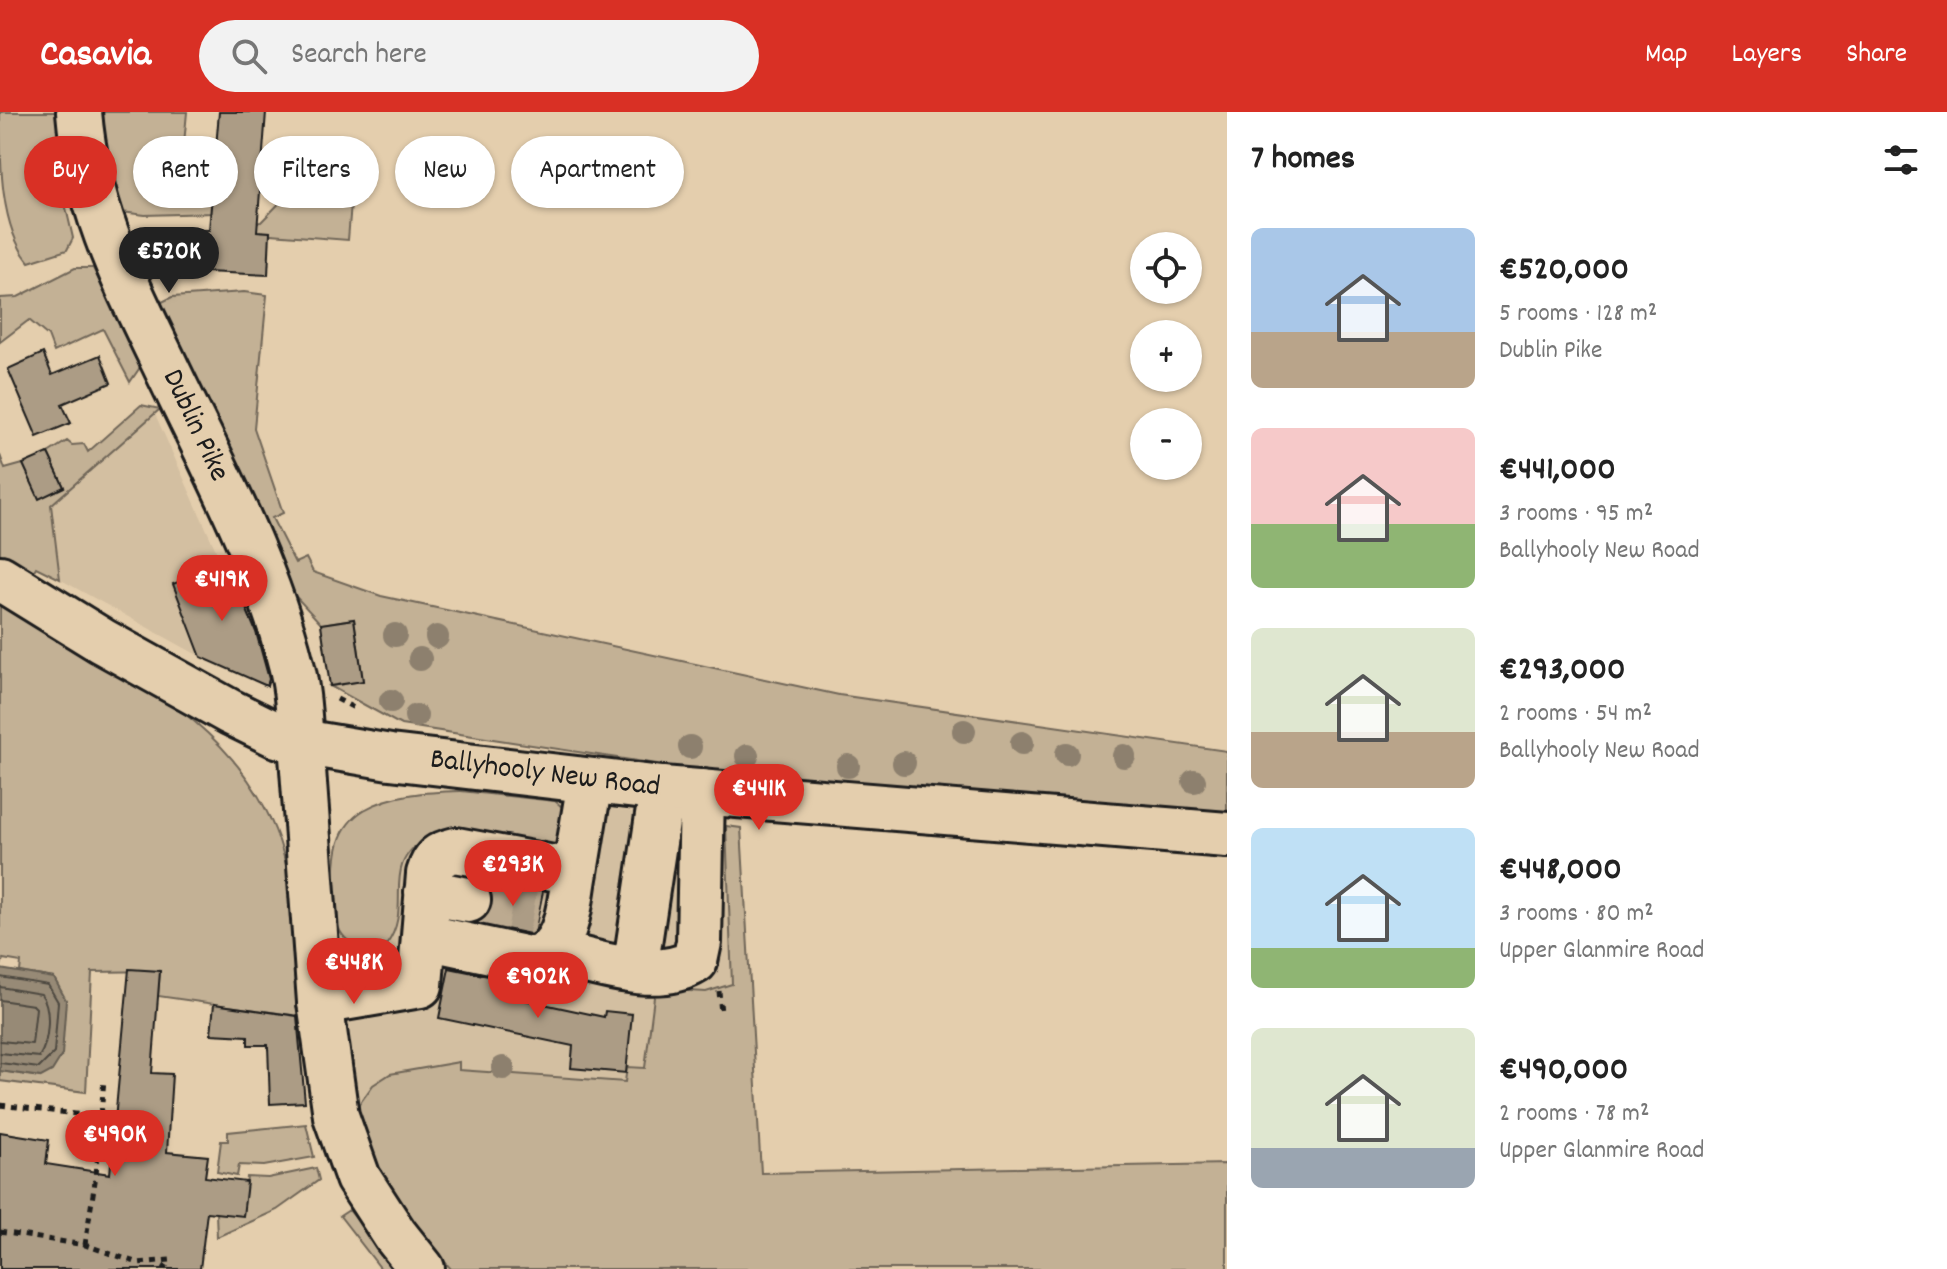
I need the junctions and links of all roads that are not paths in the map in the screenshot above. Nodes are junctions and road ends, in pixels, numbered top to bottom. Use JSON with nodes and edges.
{"nodes":[{"id":1,"x":79,"y":112,"type":"edge"},
{"id":2,"x":0,"y":578,"type":"edge"},
{"id":3,"x":301,"y":742,"type":"junction"},
{"id":4,"x":590,"y":781,"type":"junction"},
{"id":5,"x":682,"y":790,"type":"junction"},
{"id":6,"x":1227,"y":835,"type":"edge"},
{"id":7,"x":575,"y":872,"type":"junction"},
{"id":8,"x":551,"y":928,"type":"junction"},
{"id":9,"x":426,"y":937,"type":"junction"},
{"id":10,"x":635,"y":970,"type":"junction"},
{"id":11,"x":320,"y":1002,"type":"junction"},
{"id":12,"x":422,"y":1269,"type":"edge"}],
"edges":[{"from":1,"to":3,"type":"main road","name":"Dublin Pike"},
{"from":2,"to":3,"type":"main road","name":"Ballyhooly New Road"},
{"from":3,"to":4,"type":"main road","name":"Ballyhooly New Road"},
{"from":3,"to":11,"type":"main road","name":"Dublin Pike"},
{"from":4,"to":5,"type":"main road","name":"Ballyhooly New Road"},
{"from":4,"to":7,"type":"main road"},
{"from":5,"to":6,"type":"main road","name":"Ballyhooly New Road"},
{"from":5,"to":10,"type":"main road"},
{"from":5,"to":10,"type":"main road"},
{"from":7,"to":8,"type":"main road"},
{"from":7,"to":9,"type":"main road"},
{"from":8,"to":9,"type":"main road"},
{"from":8,"to":10,"type":"main road"},
{"from":9,"to":11,"type":"main road"},
{"from":11,"to":12,"type":"main road","name":"Dublin Pike"}]}
